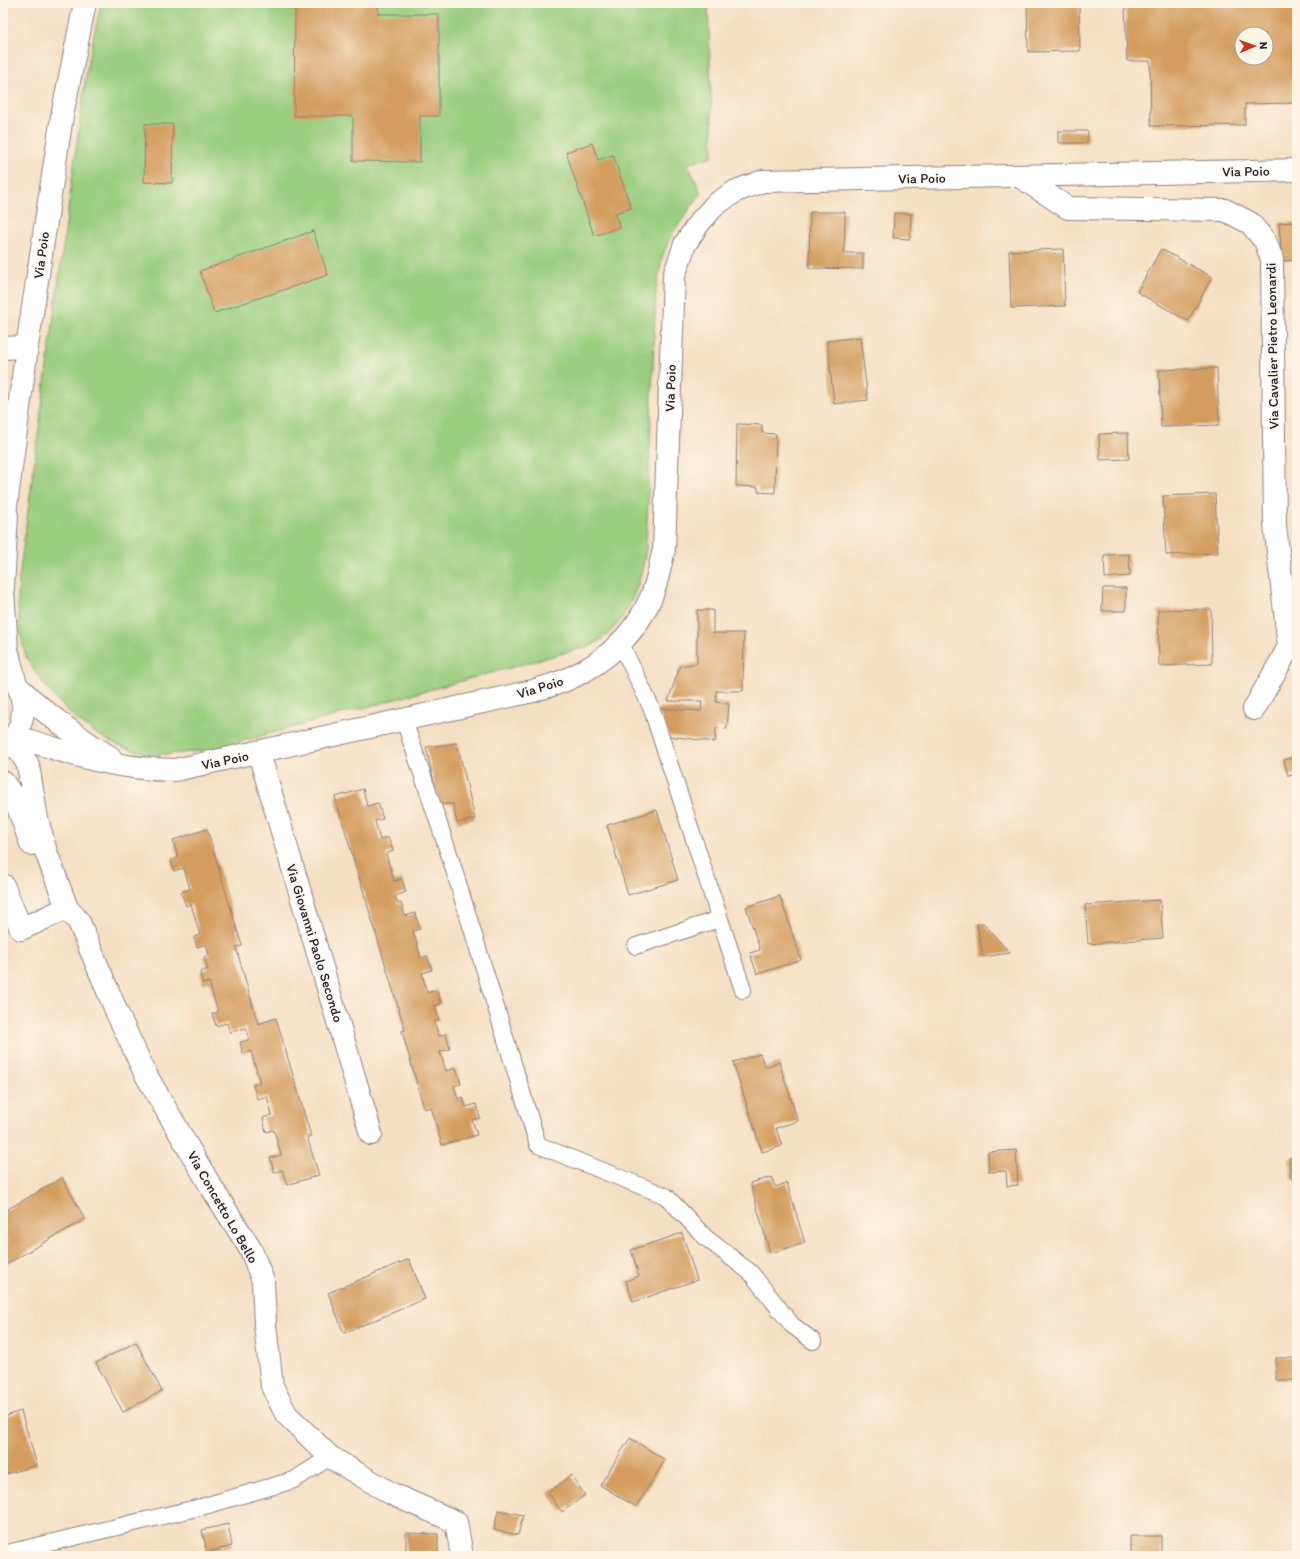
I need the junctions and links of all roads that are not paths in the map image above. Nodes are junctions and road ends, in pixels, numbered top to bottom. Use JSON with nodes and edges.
{"nodes":[{"id":1,"x":85,"y":3,"type":"edge"},
{"id":2,"x":1297,"y":170,"type":"edge"},
{"id":3,"x":1020,"y":176,"type":"junction"},
{"id":4,"x":27,"y":347,"type":"junction"},
{"id":5,"x":3,"y":348,"type":"edge"},
{"id":6,"x":7,"y":508,"type":"junction"},
{"id":7,"x":3,"y":529,"type":"edge"},
{"id":8,"x":3,"y":589,"type":"edge"},
{"id":9,"x":621,"y":644,"type":"junction"},
{"id":10,"x":12,"y":679,"type":"edge"},
{"id":11,"x":1254,"y":709,"type":"dead end"},
{"id":12,"x":404,"y":720,"type":"junction"},
{"id":13,"x":11,"y":741,"type":"edge"},
{"id":14,"x":259,"y":753,"type":"junction"},
{"id":15,"x":127,"y":767,"type":"junction"},
{"id":16,"x":3,"y":782,"type":"edge"},
{"id":17,"x":3,"y":885,"type":"edge"},
{"id":18,"x":61,"y":910,"type":"junction"},
{"id":19,"x":719,"y":919,"type":"junction"},
{"id":20,"x":636,"y":946,"type":"dead end"},
{"id":21,"x":743,"y":990,"type":"dead end"},
{"id":22,"x":372,"y":1134,"type":"dead end"},
{"id":23,"x":813,"y":1341,"type":"dead end"},
{"id":24,"x":330,"y":1457,"type":"junction"},
{"id":25,"x":3,"y":1554,"type":"edge"},
{"id":26,"x":462,"y":1556,"type":"edge"}],
"edges":[{"from":1,"to":4,"type":"street","name":"Via Poio"},
{"from":2,"to":3,"type":"street","name":"Via Poio"},
{"from":3,"to":9,"type":"street","name":"Via Poio"},
{"from":3,"to":11,"type":"street","name":"Via Cavalier Pietro Leonardi"},
{"from":4,"to":5,"type":"street"},
{"from":4,"to":6,"type":"street","name":"Via Poio"},
{"from":6,"to":7,"type":"street"},
{"from":6,"to":8,"type":"street"},
{"from":8,"to":10,"type":"street"},
{"from":9,"to":12,"type":"street","name":"Via Poio"},
{"from":9,"to":19,"type":"lane"},
{"from":10,"to":13,"type":"street"},
{"from":10,"to":15,"type":"street"},
{"from":12,"to":14,"type":"street","name":"Via Poio"},
{"from":12,"to":23,"type":"lane"},
{"from":13,"to":15,"type":"street","name":"Via Poio"},
{"from":13,"to":18,"type":"street"},
{"from":14,"to":15,"type":"street","name":"Via Poio"},
{"from":14,"to":22,"type":"street","name":"Via Giovanni Paolo Secondo"},
{"from":16,"to":18,"type":"street"},
{"from":17,"to":18,"type":"street"},
{"from":18,"to":24,"type":"street","name":"Via Concetto Lo Bello"},
{"from":19,"to":20,"type":"lane"},
{"from":19,"to":21,"type":"lane"},
{"from":24,"to":25,"type":"lane"},
{"from":24,"to":26,"type":"street","name":"Via Concetto Lo Bello"}]}
